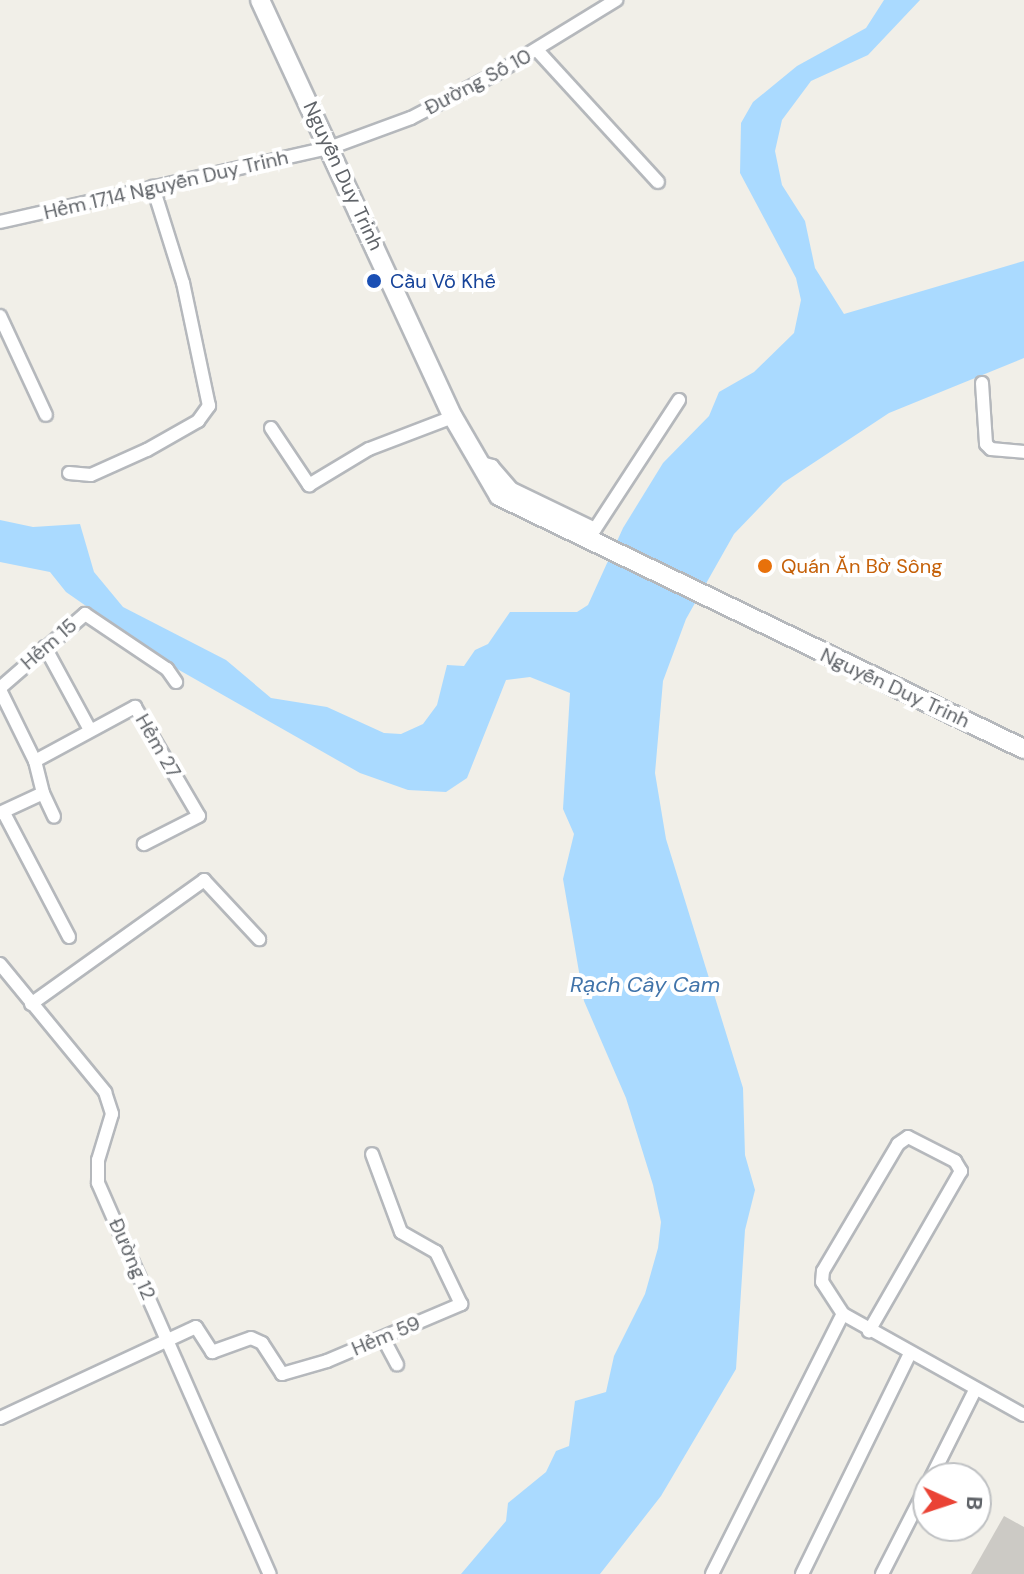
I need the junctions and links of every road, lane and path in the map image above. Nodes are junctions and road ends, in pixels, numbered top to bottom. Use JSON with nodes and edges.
{"nodes":[{"id":1,"x":260,"y":0,"type":"edge"},
{"id":2,"x":616,"y":0,"type":"edge"},
{"id":3,"x":537,"y":50,"type":"junction"},
{"id":4,"x":332,"y":147,"type":"junction"},
{"id":5,"x":658,"y":182,"type":"dead end"},
{"id":6,"x":153,"y":187,"type":"junction"},
{"id":7,"x":0,"y":222,"type":"edge"},
{"id":8,"x":0,"y":316,"type":"edge"},
{"id":9,"x":982,"y":383,"type":"dead end"},
{"id":10,"x":679,"y":400,"type":"dead end"},
{"id":11,"x":46,"y":415,"type":"dead end"},
{"id":12,"x":453,"y":417,"type":"junction"},
{"id":13,"x":271,"y":428,"type":"dead end"},
{"id":14,"x":1024,"y":452,"type":"edge"},
{"id":15,"x":475,"y":461,"type":"junction"},
{"id":16,"x":69,"y":473,"type":"dead end"},
{"id":17,"x":45,"y":647,"type":"junction"},
{"id":18,"x":176,"y":682,"type":"dead end"},
{"id":19,"x":0,"y":689,"type":"edge"},
{"id":20,"x":90,"y":730,"type":"junction"},
{"id":21,"x":1024,"y":749,"type":"edge"},
{"id":22,"x":35,"y":761,"type":"junction"},
{"id":23,"x":43,"y":793,"type":"junction"},
{"id":24,"x":2,"y":813,"type":"edge"},
{"id":25,"x":54,"y":817,"type":"dead end"},
{"id":26,"x":144,"y":844,"type":"dead end"},
{"id":27,"x":69,"y":937,"type":"dead end"},
{"id":28,"x":259,"y":939,"type":"dead end"},
{"id":29,"x":0,"y":964,"type":"edge"},
{"id":30,"x":31,"y":1004,"type":"junction"},
{"id":31,"x":372,"y":1154,"type":"dead end"},
{"id":32,"x":843,"y":1314,"type":"junction"},
{"id":33,"x":869,"y":1331,"type":"junction"},
{"id":34,"x":383,"y":1338,"type":"junction"},
{"id":35,"x":168,"y":1341,"type":"junction"},
{"id":36,"x":910,"y":1354,"type":"junction"},
{"id":37,"x":397,"y":1364,"type":"dead end"},
{"id":38,"x":975,"y":1390,"type":"junction"},
{"id":39,"x":1024,"y":1415,"type":"edge"},
{"id":40,"x":0,"y":1418,"type":"edge"},
{"id":41,"x":939,"y":1462,"type":"edge"},
{"id":42,"x":912,"y":1515,"type":"edge"},
{"id":43,"x":270,"y":1574,"type":"edge"},
{"id":44,"x":712,"y":1574,"type":"edge"},
{"id":45,"x":802,"y":1574,"type":"edge"},
{"id":46,"x":882,"y":1574,"type":"edge"}],
"edges":[{"from":1,"to":4,"type":"main road","name":"Nguyễn Duy Trinh"},
{"from":2,"to":3,"type":"street","name":"Đường Số 10"},
{"from":3,"to":4,"type":"street","name":"Đường Số 10"},
{"from":3,"to":5,"type":"street"},
{"from":4,"to":6,"type":"street","name":"Hẻm 1714 Nguyễn Duy Trinh"},
{"from":4,"to":12,"type":"main road","name":"Nguyễn Duy Trinh"},
{"from":6,"to":7,"type":"street","name":"Hẻm 1714 Nguyễn Duy Trinh"},
{"from":6,"to":16,"type":"street"},
{"from":8,"to":11,"type":"street"},
{"from":9,"to":14,"type":"street"},
{"from":10,"to":15,"type":"street"},
{"from":12,"to":13,"type":"street"},
{"from":12,"to":15,"type":"main road","name":"Nguyễn Duy Trinh"},
{"from":15,"to":21,"type":"main road","name":"Nguyễn Duy Trinh"},
{"from":17,"to":18,"type":"street","name":"Hẻm 15"},
{"from":17,"to":19,"type":"street","name":"Hẻm 15"},
{"from":17,"to":20,"type":"street"},
{"from":19,"to":22,"type":"street"},
{"from":20,"to":22,"type":"street","name":"Hẻm 27"},
{"from":20,"to":26,"type":"street","name":"Hẻm 27"},
{"from":22,"to":23,"type":"street"},
{"from":23,"to":24,"type":"street"},
{"from":23,"to":25,"type":"street"},
{"from":24,"to":27,"type":"street"},
{"from":28,"to":30,"type":"street"},
{"from":29,"to":30,"type":"street","name":"Đường 12"},
{"from":30,"to":35,"type":"street","name":"Đường 12"},
{"from":31,"to":34,"type":"street","name":"Hẻm 59"},
{"from":32,"to":33,"type":"street"},
{"from":32,"to":33,"type":"street"},
{"from":32,"to":44,"type":"street"},
{"from":33,"to":36,"type":"street"},
{"from":34,"to":35,"type":"street","name":"Hẻm 59"},
{"from":34,"to":37,"type":"street"},
{"from":35,"to":40,"type":"street"},
{"from":35,"to":43,"type":"street","name":"Đường 12"},
{"from":36,"to":38,"type":"street"},
{"from":36,"to":45,"type":"street"},
{"from":38,"to":39,"type":"street"},
{"from":38,"to":41,"type":"street"},
{"from":42,"to":46,"type":"street"}]}
